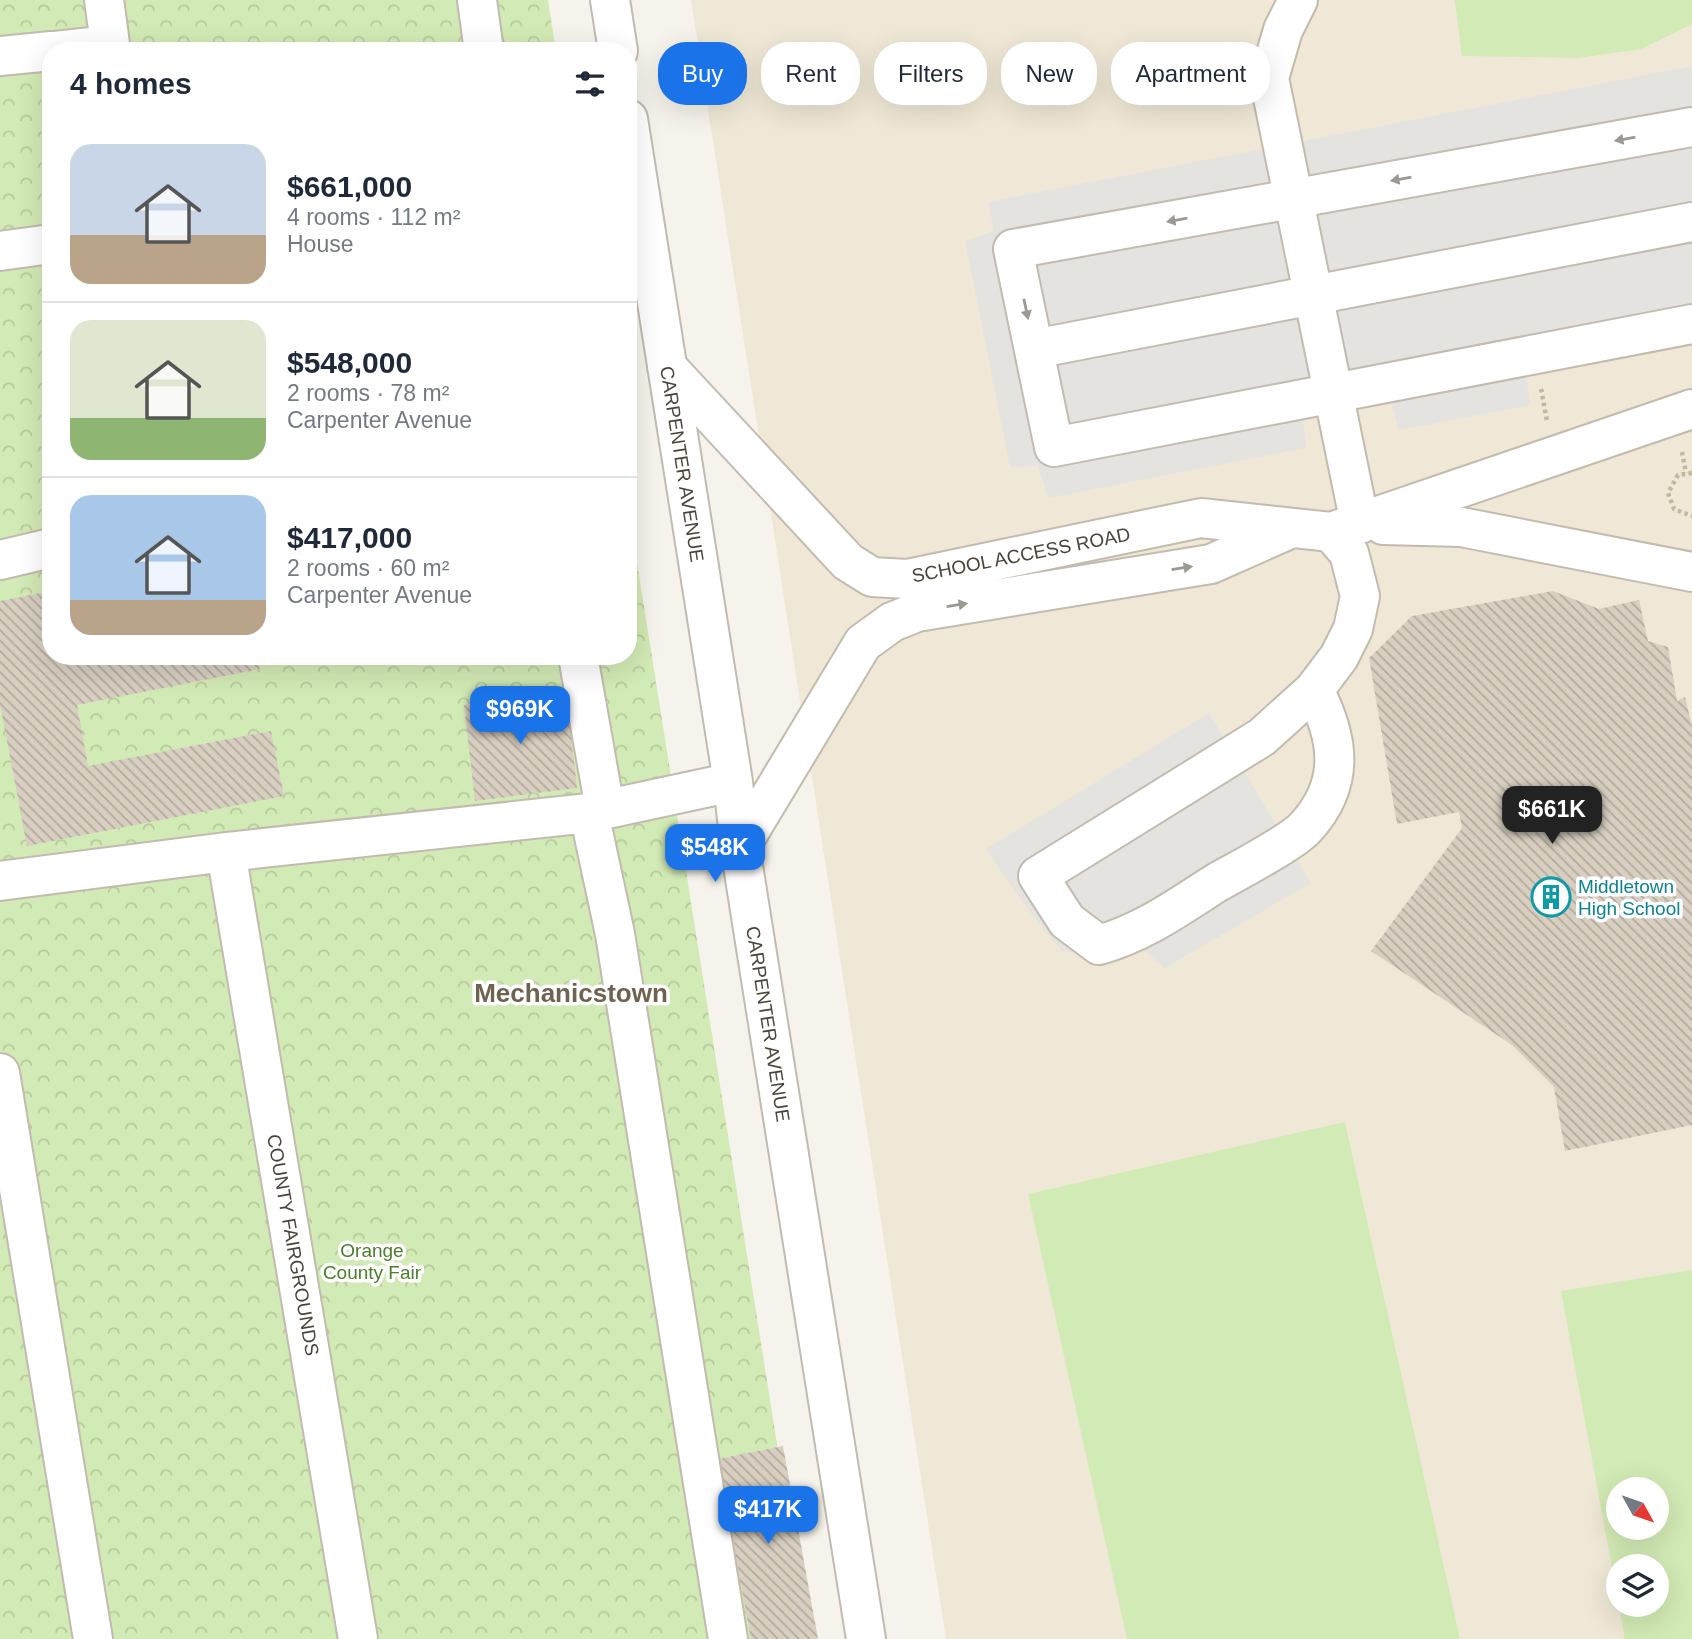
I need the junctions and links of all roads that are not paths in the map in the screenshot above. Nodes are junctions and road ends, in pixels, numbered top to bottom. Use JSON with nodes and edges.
{"nodes":[{"id":1,"x":104,"y":0,"type":"edge"},
{"id":2,"x":477,"y":0,"type":"edge"},
{"id":3,"x":610,"y":0,"type":"edge"},
{"id":4,"x":1298,"y":0,"type":"edge"},
{"id":5,"x":109,"y":42,"type":"edge"},
{"id":6,"x":483,"y":42,"type":"edge"},
{"id":7,"x":617,"y":42,"type":"edge"},
{"id":8,"x":42,"y":52,"type":"edge"},
{"id":9,"x":0,"y":56,"type":"edge"},
{"id":10,"x":1692,"y":127,"type":"edge"},
{"id":11,"x":637,"y":195,"type":"edge"},
{"id":12,"x":1295,"y":198,"type":"junction"},
{"id":13,"x":1692,"y":222,"type":"edge"},
{"id":14,"x":42,"y":245,"type":"edge"},
{"id":15,"x":0,"y":251,"type":"edge"},
{"id":16,"x":1313,"y":295,"type":"junction"},
{"id":17,"x":1692,"y":324,"type":"edge"},
{"id":18,"x":1034,"y":349,"type":"junction"},
{"id":19,"x":667,"y":368,"type":"junction"},
{"id":20,"x":1335,"y":393,"type":"junction"},
{"id":21,"x":1692,"y":409,"type":"edge"},
{"id":22,"x":1329,"y":528,"type":"junction"},
{"id":23,"x":42,"y":550,"type":"edge"},
{"id":24,"x":0,"y":560,"type":"edge"},
{"id":25,"x":1692,"y":572,"type":"edge"},
{"id":26,"x":905,"y":604,"type":"junction"},
{"id":27,"x":579,"y":665,"type":"edge"},
{"id":28,"x":1314,"y":690,"type":"junction"},
{"id":29,"x":733,"y":782,"type":"junction"},
{"id":30,"x":597,"y":811,"type":"junction"},
{"id":31,"x":740,"y":848,"type":"junction"},
{"id":32,"x":226,"y":852,"type":"junction"},
{"id":33,"x":0,"y":881,"type":"edge"},
{"id":34,"x":0,"y":1073,"type":"edge"},
{"id":35,"x":93,"y":1639,"type":"edge"},
{"id":36,"x":358,"y":1639,"type":"edge"},
{"id":37,"x":728,"y":1639,"type":"edge"},
{"id":38,"x":866,"y":1639,"type":"edge"}],
"edges":[{"from":1,"to":5,"type":"street"},
{"from":2,"to":6,"type":"street"},
{"from":3,"to":7,"type":"street"},
{"from":4,"to":12,"type":"street"},
{"from":8,"to":9,"type":"street"},
{"from":10,"to":12,"type":"street","one_way":true},
{"from":11,"to":19,"type":"street","name":"CARPENTER AVENUE"},
{"from":12,"to":16,"type":"street"},
{"from":12,"to":18,"type":"street","one_way":true},
{"from":13,"to":16,"type":"street"},
{"from":14,"to":15,"type":"street"},
{"from":16,"to":18,"type":"street"},
{"from":16,"to":20,"type":"street"},
{"from":17,"to":20,"type":"street"},
{"from":18,"to":20,"type":"street"},
{"from":19,"to":26,"type":"street","name":"SCHOOL ACCESS ROAD"},
{"from":19,"to":29,"type":"street","name":"CARPENTER AVENUE"},
{"from":20,"to":22,"type":"street"},
{"from":21,"to":22,"type":"street","name":"SCHOOL ACCESS ROAD"},
{"from":22,"to":25,"type":"street","name":"SCHOOL ACCESS ROAD"},
{"from":22,"to":26,"type":"street","name":"SCHOOL ACCESS ROAD"},
{"from":22,"to":28,"type":"street"},
{"from":23,"to":24,"type":"street"},
{"from":26,"to":31,"type":"street","name":"SCHOOL ACCESS ROAD"},
{"from":27,"to":30,"type":"street"},
{"from":28,"to":28,"type":"street"},
{"from":29,"to":30,"type":"street"},
{"from":29,"to":31,"type":"street","name":"CARPENTER AVENUE"},
{"from":30,"to":32,"type":"street"},
{"from":30,"to":37,"type":"street"},
{"from":31,"to":38,"type":"street","name":"CARPENTER AVENUE"},
{"from":32,"to":33,"type":"street"},
{"from":32,"to":36,"type":"street","name":"COUNTY FAIRGROUNDS"},
{"from":34,"to":35,"type":"street"}]}
